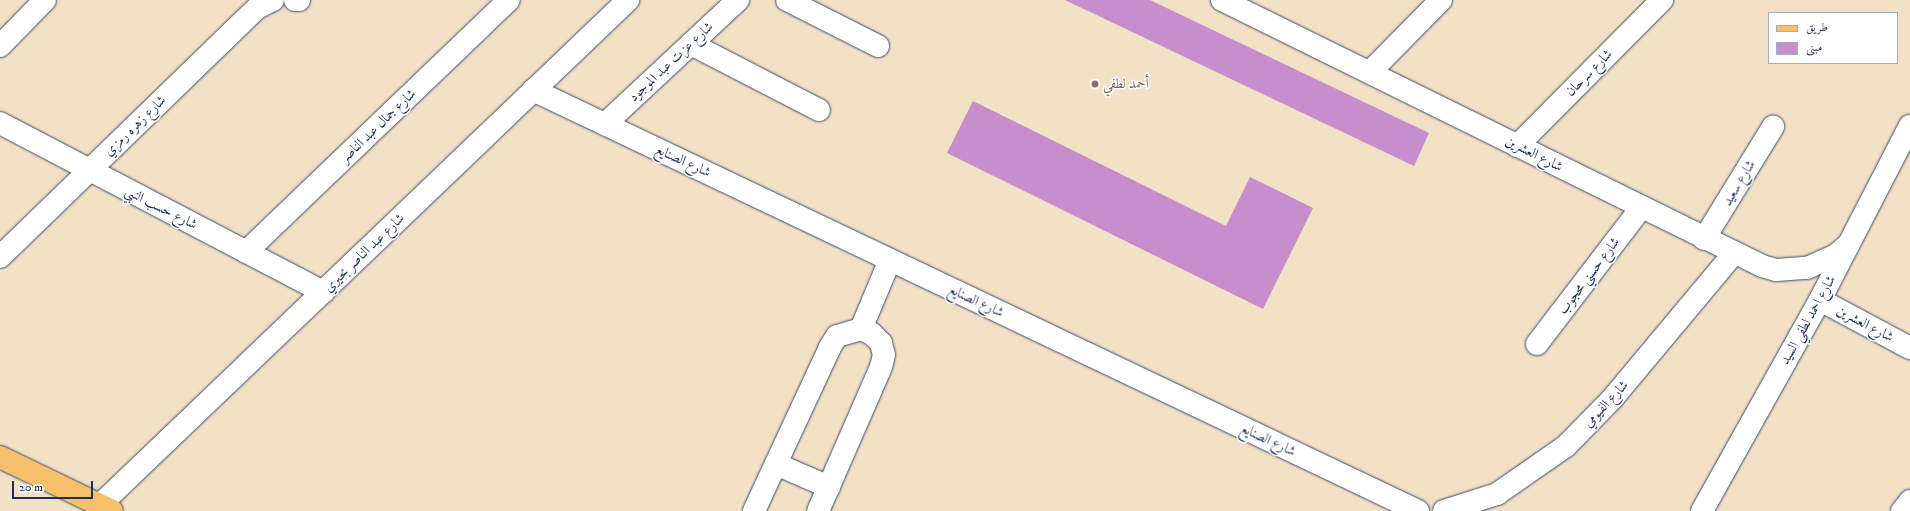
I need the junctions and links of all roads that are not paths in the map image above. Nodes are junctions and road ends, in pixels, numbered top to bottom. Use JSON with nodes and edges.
{"nodes":[{"id":1,"x":45,"y":0,"type":"edge"},
{"id":2,"x":273,"y":0,"type":"edge"},
{"id":3,"x":509,"y":0,"type":"edge"},
{"id":4,"x":628,"y":0,"type":"edge"},
{"id":5,"x":738,"y":0,"type":"edge"},
{"id":6,"x":787,"y":0,"type":"edge"},
{"id":7,"x":1222,"y":0,"type":"edge"},
{"id":8,"x":1441,"y":0,"type":"edge"},
{"id":9,"x":1662,"y":0,"type":"edge"},
{"id":10,"x":691,"y":44,"type":"junction"},
{"id":11,"x":0,"y":46,"type":"edge"},
{"id":12,"x":878,"y":46,"type":"dead end"},
{"id":13,"x":1370,"y":72,"type":"junction"},
{"id":14,"x":533,"y":90,"type":"junction"},
{"id":15,"x":819,"y":110,"type":"dead end"},
{"id":16,"x":0,"y":123,"type":"edge"},
{"id":17,"x":605,"y":124,"type":"junction"},
{"id":18,"x":1910,"y":126,"type":"edge"},
{"id":19,"x":1773,"y":127,"type":"dead end"},
{"id":20,"x":1518,"y":146,"type":"junction"},
{"id":21,"x":89,"y":171,"type":"junction"},
{"id":22,"x":1641,"y":208,"type":"junction"},
{"id":23,"x":1704,"y":239,"type":"junction"},
{"id":24,"x":1848,"y":245,"type":"junction"},
{"id":25,"x":246,"y":252,"type":"junction"},
{"id":26,"x":1734,"y":253,"type":"junction"},
{"id":27,"x":0,"y":257,"type":"edge"},
{"id":28,"x":890,"y":260,"type":"junction"},
{"id":29,"x":323,"y":292,"type":"junction"},
{"id":30,"x":1820,"y":300,"type":"junction"},
{"id":31,"x":861,"y":329,"type":"junction"},
{"id":32,"x":1537,"y":344,"type":"dead end"},
{"id":33,"x":1910,"y":348,"type":"edge"},
{"id":34,"x":0,"y":457,"type":"edge"},
{"id":35,"x":776,"y":464,"type":"junction"},
{"id":36,"x":829,"y":487,"type":"junction"},
{"id":37,"x":1910,"y":501,"type":"edge"},
{"id":38,"x":106,"y":508,"type":"edge"},
{"id":39,"x":754,"y":511,"type":"edge"},
{"id":40,"x":818,"y":511,"type":"edge"},
{"id":41,"x":1418,"y":511,"type":"edge"},
{"id":42,"x":1444,"y":511,"type":"edge"},
{"id":43,"x":1702,"y":511,"type":"edge"},
{"id":44,"x":1902,"y":511,"type":"edge"}],
"edges":[{"from":1,"to":11,"type":"street"},
{"from":2,"to":21,"type":"street","name":"شارع زهره رمزي"},
{"from":3,"to":25,"type":"street","name":"شارع جمال عبد الناصر"},
{"from":4,"to":14,"type":"street","name":"شارع عبد الناصر بحيري"},
{"from":5,"to":10,"type":"street","name":"شارع عزت عبد الموجود"},
{"from":6,"to":12,"type":"street"},
{"from":7,"to":13,"type":"street","name":"شارع العشرين"},
{"from":8,"to":13,"type":"street"},
{"from":9,"to":20,"type":"street","name":"شارع سرحان"},
{"from":10,"to":15,"type":"street"},
{"from":10,"to":17,"type":"street","name":"شارع عزت عبد الموجود"},
{"from":13,"to":20,"type":"street","name":"شارع العشرين"},
{"from":14,"to":17,"type":"street","name":"شارع الصنايع"},
{"from":14,"to":29,"type":"street","name":"شارع عبد الناصر بحيري"},
{"from":16,"to":21,"type":"street","name":"شارع حسب النبي"},
{"from":17,"to":28,"type":"street","name":"شارع الصنايع"},
{"from":18,"to":24,"type":"street","name":"شارع احمد لطفي السيد"},
{"from":19,"to":23,"type":"street","name":"شارع سعيد"},
{"from":20,"to":22,"type":"street","name":"شارع العشرين"},
{"from":21,"to":25,"type":"street","name":"شارع حسب النبي"},
{"from":21,"to":27,"type":"street","name":"شارع زهره رمزي"},
{"from":22,"to":23,"type":"street","name":"شارع العشرين"},
{"from":22,"to":32,"type":"street","name":"شارع حسني محجوب"},
{"from":23,"to":26,"type":"street","name":"شارع العشرين"},
{"from":24,"to":26,"type":"street","name":"شارع العشرين"},
{"from":24,"to":30,"type":"street","name":"شارع احمد لطفي السيد"},
{"from":25,"to":29,"type":"street","name":"شارع حسب النبي"},
{"from":26,"to":42,"type":"street","name":"شارع الفيومي"},
{"from":28,"to":31,"type":"street"},
{"from":28,"to":41,"type":"street","name":"شارع الصنايع"},
{"from":29,"to":38,"type":"street","name":"شارع عبد الناصر بحيري"},
{"from":30,"to":33,"type":"street","name":"شارع العشرين"},
{"from":30,"to":43,"type":"street","name":"شارع احمد لطفي السيد"},
{"from":31,"to":35,"type":"street"},
{"from":31,"to":36,"type":"street"},
{"from":34,"to":38,"type":"main road"},
{"from":35,"to":36,"type":"street"},
{"from":35,"to":39,"type":"street"},
{"from":36,"to":40,"type":"street"},
{"from":37,"to":44,"type":"street"}]}
